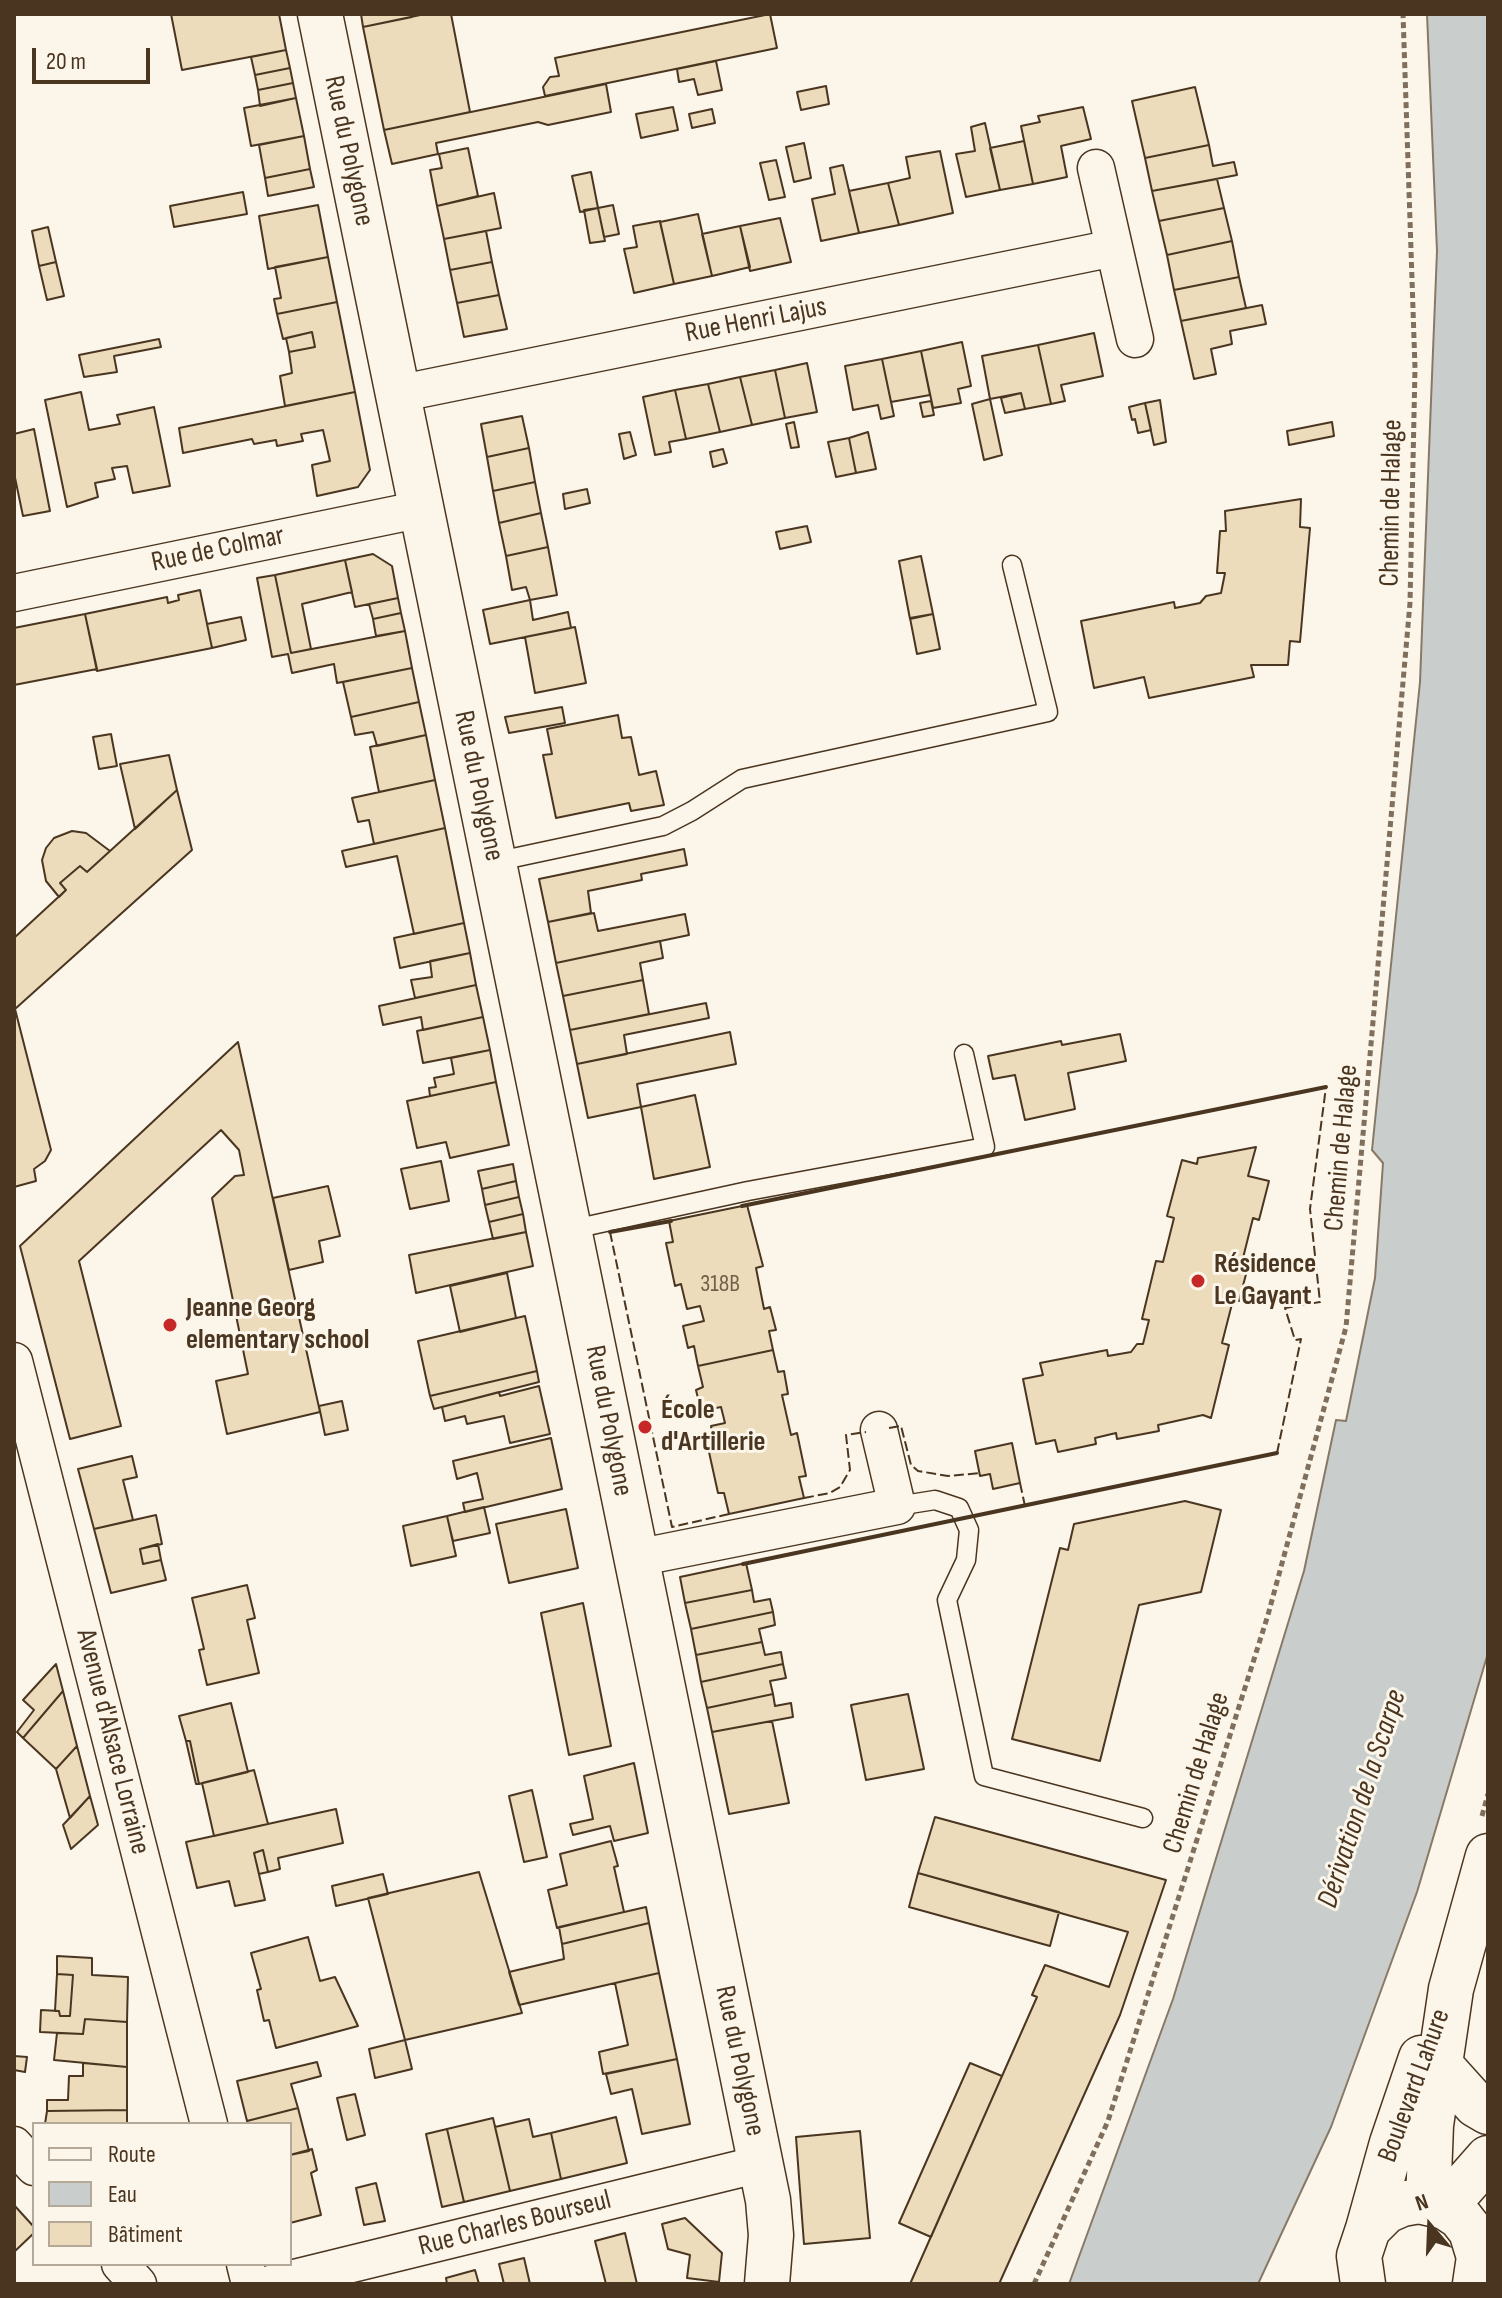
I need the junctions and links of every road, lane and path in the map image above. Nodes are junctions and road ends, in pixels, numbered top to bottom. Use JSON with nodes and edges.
{"nodes":[{"id":1,"x":320,"y":14,"type":"edge"},
{"id":2,"x":1403,"y":14,"type":"edge"},
{"id":3,"x":1096,"y":168,"type":"dead end"},
{"id":4,"x":1114,"y":248,"type":"junction"},
{"id":5,"x":1135,"y":339,"type":"dead end"},
{"id":6,"x":397,"y":394,"type":"junction"},
{"id":7,"x":422,"y":509,"type":"junction"},
{"id":8,"x":1012,"y":565,"type":"dead end"},
{"id":9,"x":14,"y":593,"type":"edge"},
{"id":10,"x":494,"y":862,"type":"junction"},
{"id":11,"x":964,"y":1054,"type":"dead end"},
{"id":12,"x":569,"y":1230,"type":"junction"},
{"id":13,"x":14,"y":1361,"type":"edge"},
{"id":14,"x":879,"y":1430,"type":"dead end"},
{"id":15,"x":897,"y":1506,"type":"junction"},
{"id":16,"x":636,"y":1558,"type":"junction"},
{"id":17,"x":1143,"y":1818,"type":"dead end"},
{"id":18,"x":1488,"y":1856,"type":"edge"},
{"id":19,"x":1451,"y":1989,"type":"junction"},
{"id":20,"x":1440,"y":2065,"type":"junction"},
{"id":21,"x":1488,"y":2112,"type":"edge"},
{"id":22,"x":208,"y":2122,"type":"edge"},
{"id":23,"x":14,"y":2145,"type":"edge"},
{"id":24,"x":1488,"y":2158,"type":"edge"},
{"id":25,"x":760,"y":2164,"type":"junction"},
{"id":26,"x":32,"y":2165,"type":"edge"},
{"id":27,"x":1436,"y":2204,"type":"junction"},
{"id":28,"x":122,"y":2266,"type":"edge"},
{"id":29,"x":1361,"y":2266,"type":"edge"},
{"id":30,"x":1481,"y":2269,"type":"edge"},
{"id":31,"x":138,"y":2284,"type":"edge"},
{"id":32,"x":270,"y":2284,"type":"edge"},
{"id":33,"x":767,"y":2284,"type":"edge"},
{"id":34,"x":1034,"y":2284,"type":"edge"}],
"edges":[{"from":1,"to":6,"type":"street","name":"Rue du Polygone"},
{"from":2,"to":34,"type":"path","name":"Chemin de Halage"},
{"from":3,"to":4,"type":"street"},
{"from":4,"to":5,"type":"street"},
{"from":4,"to":6,"type":"street","name":"Rue Henri Lajus"},
{"from":6,"to":7,"type":"street","name":"Rue du Polygone"},
{"from":7,"to":9,"type":"street","name":"Rue de Colmar"},
{"from":7,"to":10,"type":"street","name":"Rue du Polygone"},
{"from":8,"to":10,"type":"lane"},
{"from":10,"to":12,"type":"street","name":"Rue du Polygone"},
{"from":11,"to":12,"type":"lane"},
{"from":12,"to":16,"type":"street","name":"Rue du Polygone"},
{"from":13,"to":22,"type":"street","name":"Avenue d'Alsace Lorraine"},
{"from":14,"to":15,"type":"street"},
{"from":15,"to":16,"type":"street"},
{"from":15,"to":17,"type":"lane"},
{"from":16,"to":25,"type":"street","name":"Rue du Polygone"},
{"from":18,"to":19,"type":"street","name":"Boulevard Lahure"},
{"from":19,"to":20,"type":"street","name":"Boulevard Lahure"},
{"from":19,"to":29,"type":"street","name":"Boulevard Lahure"},
{"from":20,"to":21,"type":"street"},
{"from":20,"to":27,"type":"street","name":"Boulevard Lahure"},
{"from":23,"to":26,"type":"street"},
{"from":24,"to":27,"type":"street"},
{"from":25,"to":32,"type":"street","name":"Rue Charles Bourseul"},
{"from":25,"to":33,"type":"street","name":"Rue du Polygone"},
{"from":27,"to":29,"type":"street"},
{"from":27,"to":30,"type":"street"},
{"from":28,"to":31,"type":"street"}]}
